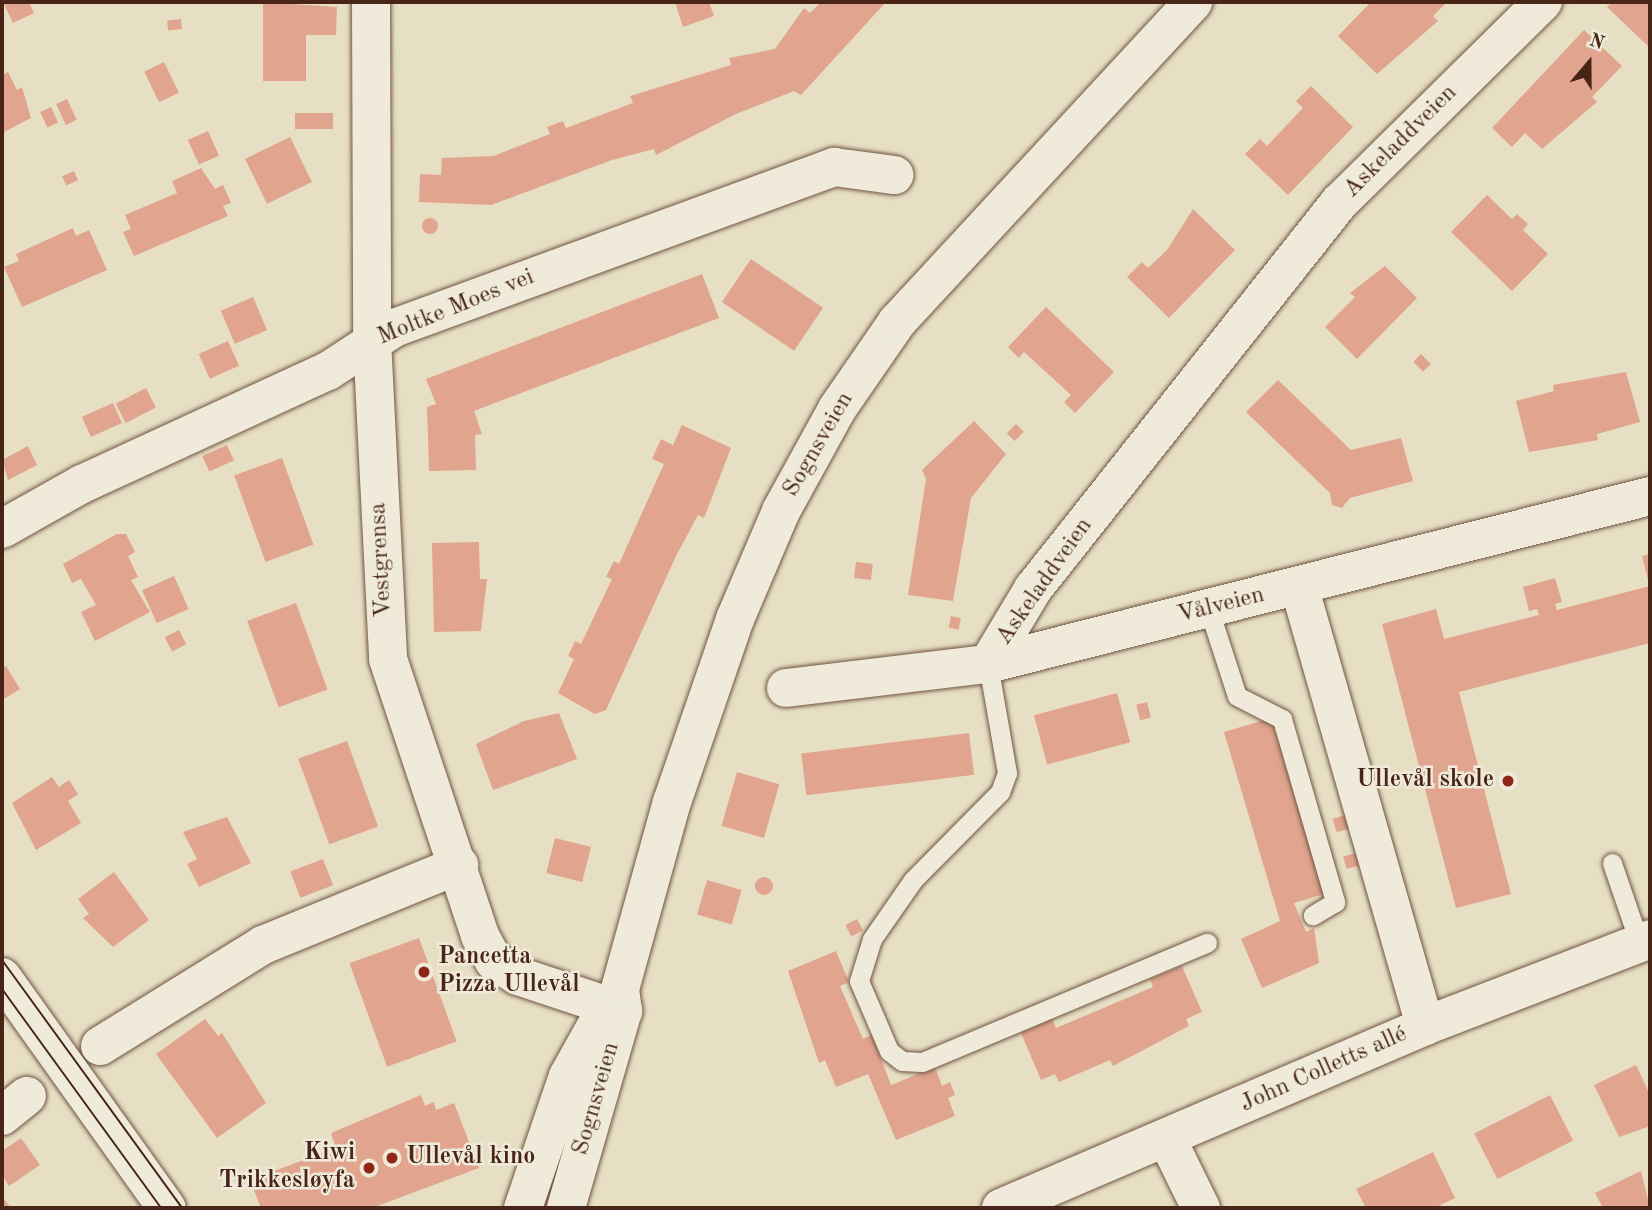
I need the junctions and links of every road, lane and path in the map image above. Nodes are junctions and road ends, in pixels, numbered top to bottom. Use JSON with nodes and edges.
{"nodes":[{"id":1,"x":371,"y":2,"type":"edge"},
{"id":2,"x":1194,"y":2,"type":"edge"},
{"id":3,"x":1543,"y":2,"type":"edge"},
{"id":4,"x":894,"y":175,"type":"dead end"},
{"id":5,"x":372,"y":340,"type":"junction"},
{"id":6,"x":1650,"y":496,"type":"edge"},
{"id":7,"x":2,"y":529,"type":"edge"},
{"id":8,"x":1299,"y":586,"type":"junction"},
{"id":9,"x":1209,"y":610,"type":"junction"},
{"id":10,"x":988,"y":664,"type":"junction"},
{"id":11,"x":786,"y":688,"type":"dead end"},
{"id":12,"x":1612,"y":863,"type":"dead end"},
{"id":13,"x":459,"y":864,"type":"junction"},
{"id":14,"x":1313,"y":915,"type":"dead end"},
{"id":15,"x":1645,"y":940,"type":"edge"},
{"id":16,"x":1207,"y":943,"type":"dead end"},
{"id":17,"x":2,"y":977,"type":"edge"},
{"id":18,"x":617,"y":1002,"type":"junction"},
{"id":19,"x":1425,"y":1026,"type":"junction"},
{"id":20,"x":100,"y":1046,"type":"dead end"},
{"id":21,"x":1167,"y":1139,"type":"junction"},
{"id":22,"x":167,"y":1208,"type":"edge"},
{"id":23,"x":523,"y":1208,"type":"edge"},
{"id":24,"x":566,"y":1208,"type":"edge"},
{"id":25,"x":1001,"y":1208,"type":"edge"},
{"id":26,"x":1201,"y":1208,"type":"edge"}],
"edges":[{"from":1,"to":5,"type":"street","name":"Vestgrensa"},
{"from":2,"to":18,"type":"street","name":"Sognsveien"},
{"from":3,"to":10,"type":"street","name":"Askeladdveien"},
{"from":4,"to":5,"type":"street","name":"Moltke Moes vei"},
{"from":5,"to":7,"type":"street","name":"Moltke Moes vei"},
{"from":5,"to":13,"type":"street","name":"Vestgrensa"},
{"from":6,"to":8,"type":"street","name":"Vålveien"},
{"from":8,"to":9,"type":"street","name":"Vålveien"},
{"from":8,"to":19,"type":"street"},
{"from":9,"to":10,"type":"street","name":"Vålveien"},
{"from":9,"to":14,"type":"lane"},
{"from":10,"to":11,"type":"street","name":"Vålveien"},
{"from":10,"to":16,"type":"lane","name":"Askeladdveien"},
{"from":12,"to":15,"type":"lane"},
{"from":13,"to":18,"type":"street","name":"Vestgrensa"},
{"from":13,"to":20,"type":"street"},
{"from":15,"to":19,"type":"street","name":"John Colletts allé"},
{"from":17,"to":22,"type":"street"},
{"from":18,"to":23,"type":"street","name":"Sognsveien"},
{"from":18,"to":24,"type":"street","name":"Sognsveien"},
{"from":19,"to":21,"type":"street","name":"John Colletts allé"},
{"from":21,"to":25,"type":"street","name":"John Colletts allé"},
{"from":21,"to":26,"type":"street"}]}
